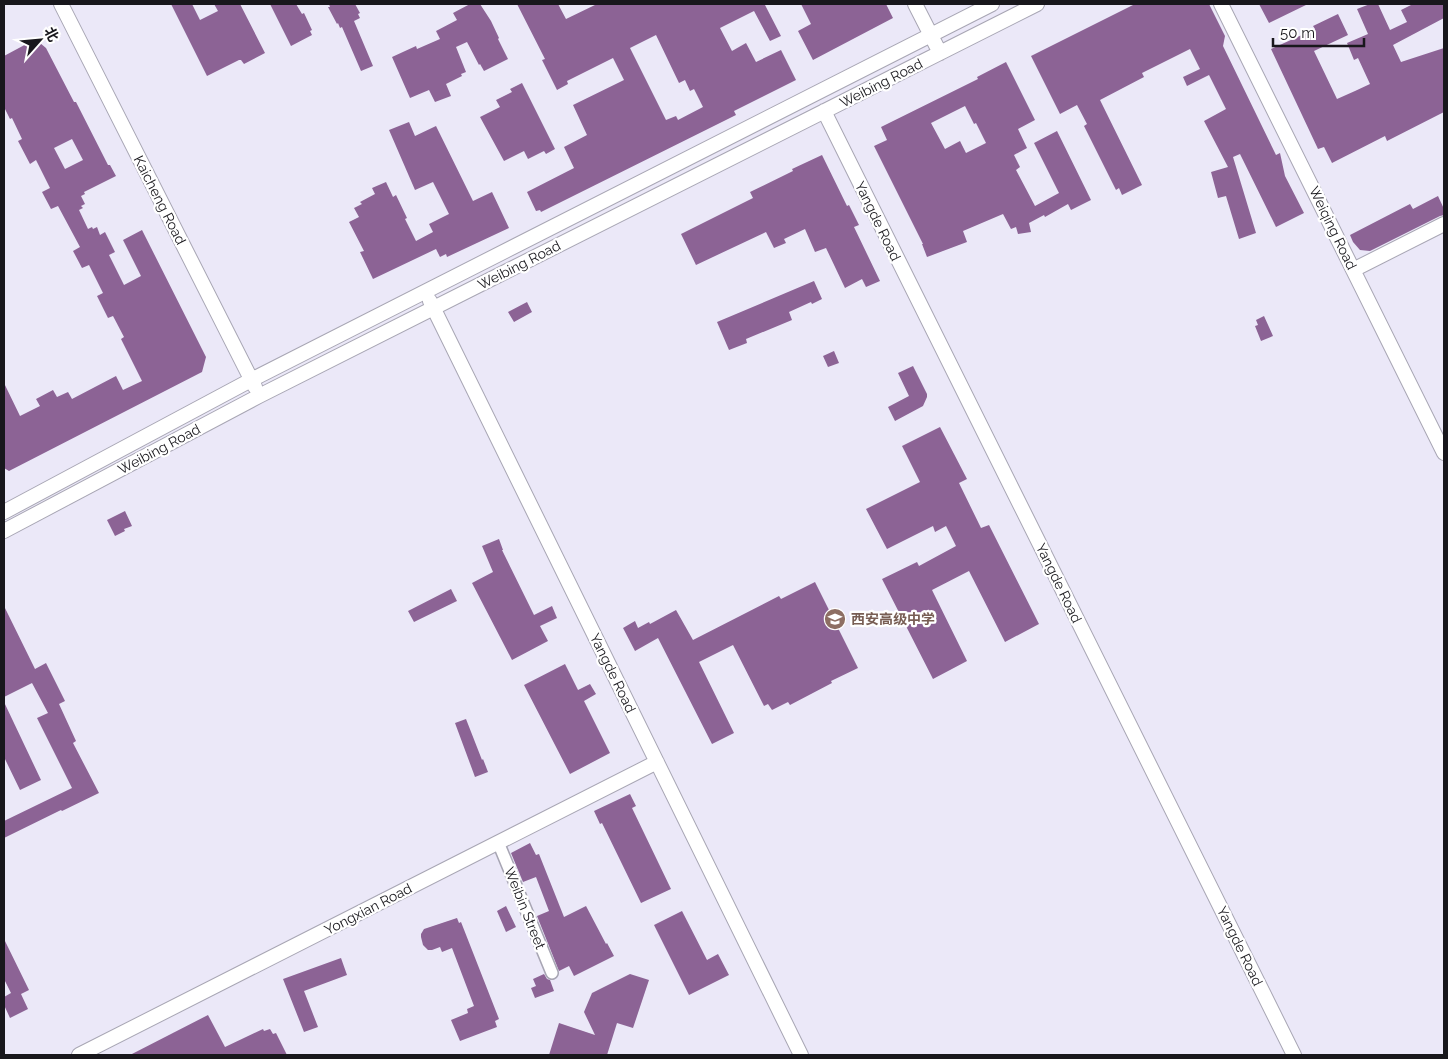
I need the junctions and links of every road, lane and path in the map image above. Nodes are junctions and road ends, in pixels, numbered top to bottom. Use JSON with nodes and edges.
{"nodes":[{"id":1,"x":62,"y":4,"type":"edge"},
{"id":2,"x":915,"y":4,"type":"edge"},
{"id":3,"x":992,"y":4,"type":"edge"},
{"id":4,"x":1037,"y":4,"type":"edge"},
{"id":5,"x":1221,"y":4,"type":"edge"},
{"id":6,"x":930,"y":35,"type":"junction"},
{"id":7,"x":940,"y":53,"type":"junction"},
{"id":8,"x":824,"y":111,"type":"junction"},
{"id":9,"x":1444,"y":224,"type":"edge"},
{"id":10,"x":1353,"y":270,"type":"junction"},
{"id":11,"x":425,"y":291,"type":"junction"},
{"id":12,"x":434,"y":308,"type":"junction"},
{"id":13,"x":251,"y":380,"type":"junction"},
{"id":14,"x":259,"y":396,"type":"junction"},
{"id":15,"x":1444,"y":453,"type":"edge"},
{"id":16,"x":4,"y":512,"type":"edge"},
{"id":17,"x":4,"y":531,"type":"edge"},
{"id":18,"x":656,"y":762,"type":"junction"},
{"id":19,"x":498,"y":842,"type":"junction"},
{"id":20,"x":552,"y":973,"type":"dead end"},
{"id":21,"x":79,"y":1055,"type":"edge"},
{"id":22,"x":801,"y":1055,"type":"edge"},
{"id":23,"x":1294,"y":1055,"type":"edge"}],
"edges":[{"from":1,"to":13,"type":"street","name":"Kaicheng Road"},
{"from":2,"to":6,"type":"street"},
{"from":3,"to":6,"type":"street","name":"Weibing Road"},
{"from":4,"to":7,"type":"street","name":"Weibing Road"},
{"from":5,"to":10,"type":"street","name":"Weiqing Road"},
{"from":6,"to":7,"type":"street"},
{"from":6,"to":11,"type":"street","name":"Weibing Road"},
{"from":7,"to":8,"type":"street","name":"Weibing Road"},
{"from":8,"to":12,"type":"street","name":"Weibing Road"},
{"from":8,"to":23,"type":"street","name":"Yangde Road"},
{"from":9,"to":10,"type":"street"},
{"from":10,"to":15,"type":"street","name":"Weiqing Road"},
{"from":11,"to":12,"type":"street","name":"Yangde Road"},
{"from":11,"to":13,"type":"street","name":"Weibing Road"},
{"from":12,"to":14,"type":"street","name":"Weibing Road"},
{"from":12,"to":18,"type":"street","name":"Yangde Road"},
{"from":13,"to":14,"type":"street","name":"Kaicheng Road"},
{"from":13,"to":16,"type":"street","name":"Weibing Road"},
{"from":14,"to":17,"type":"street","name":"Weibing Road"},
{"from":18,"to":19,"type":"street","name":"Yongxian Road"},
{"from":18,"to":22,"type":"street","name":"Yangde Road"},
{"from":19,"to":20,"type":"street","name":"Weibin Street"},
{"from":19,"to":21,"type":"street","name":"Yongxian Road"}]}
